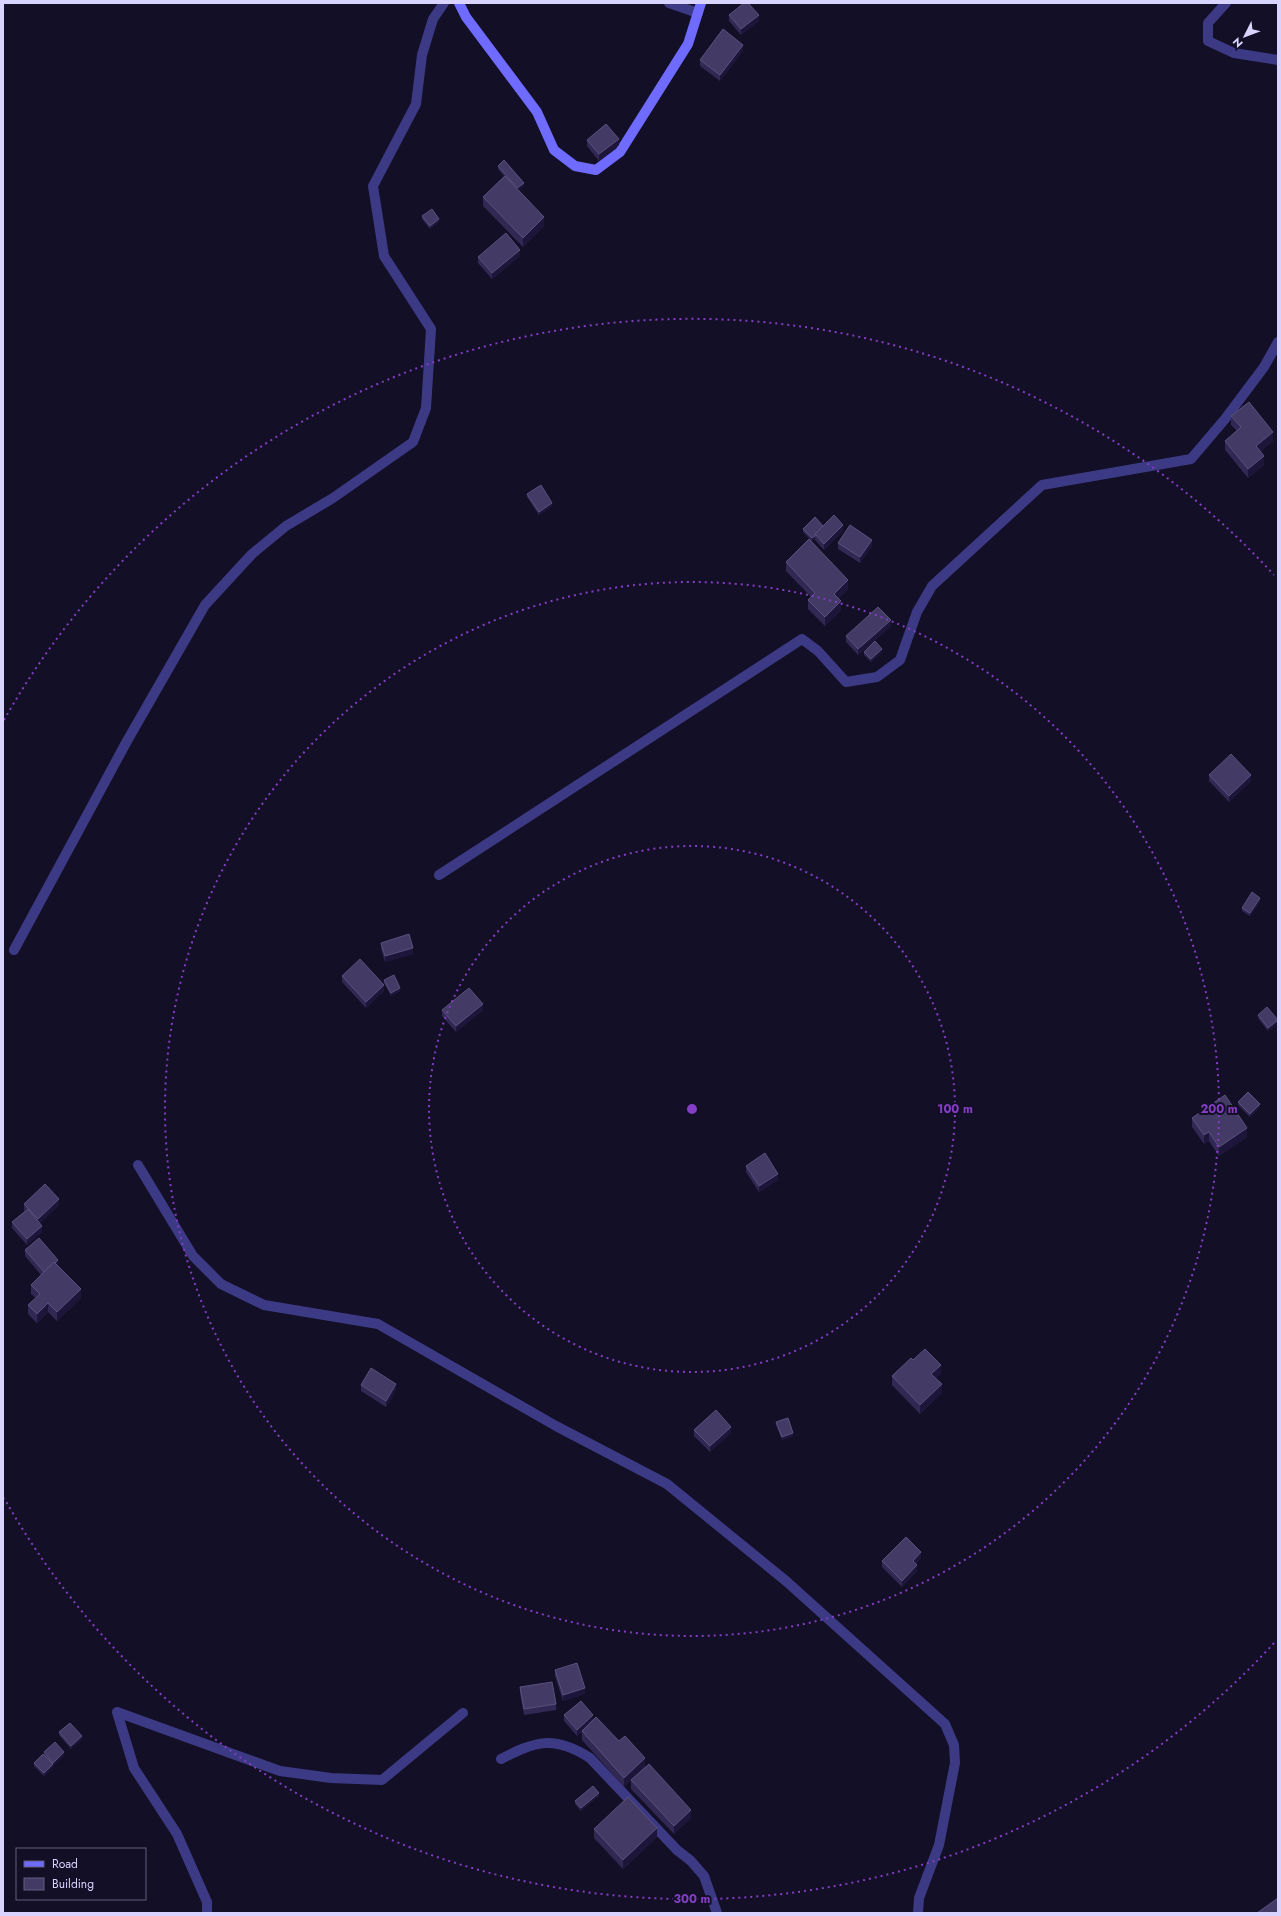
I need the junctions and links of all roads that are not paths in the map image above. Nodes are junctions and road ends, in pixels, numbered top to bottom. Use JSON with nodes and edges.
{"nodes":[{"id":1,"x":444,"y":3,"type":"edge"},
{"id":2,"x":458,"y":3,"type":"edge"},
{"id":3,"x":669,"y":3,"type":"edge"},
{"id":4,"x":1226,"y":3,"type":"edge"},
{"id":5,"x":700,"y":8,"type":"edge"},
{"id":6,"x":1278,"y":60,"type":"edge"},
{"id":7,"x":1278,"y":342,"type":"edge"},
{"id":8,"x":439,"y":875,"type":"dead end"},
{"id":9,"x":14,"y":950,"type":"dead end"},
{"id":10,"x":138,"y":1165,"type":"dead end"},
{"id":11,"x":463,"y":1713,"type":"dead end"},
{"id":12,"x":501,"y":1759,"type":"dead end"},
{"id":13,"x":207,"y":1913,"type":"edge"},
{"id":14,"x":717,"y":1913,"type":"edge"},
{"id":15,"x":918,"y":1913,"type":"edge"}],
"edges":[{"from":1,"to":9,"type":"street"},
{"from":2,"to":5,"type":"main road"},
{"from":3,"to":5,"type":"street"},
{"from":4,"to":6,"type":"street"},
{"from":7,"to":8,"type":"street"},
{"from":10,"to":15,"type":"street"},
{"from":11,"to":13,"type":"street"},
{"from":12,"to":14,"type":"street"}]}
